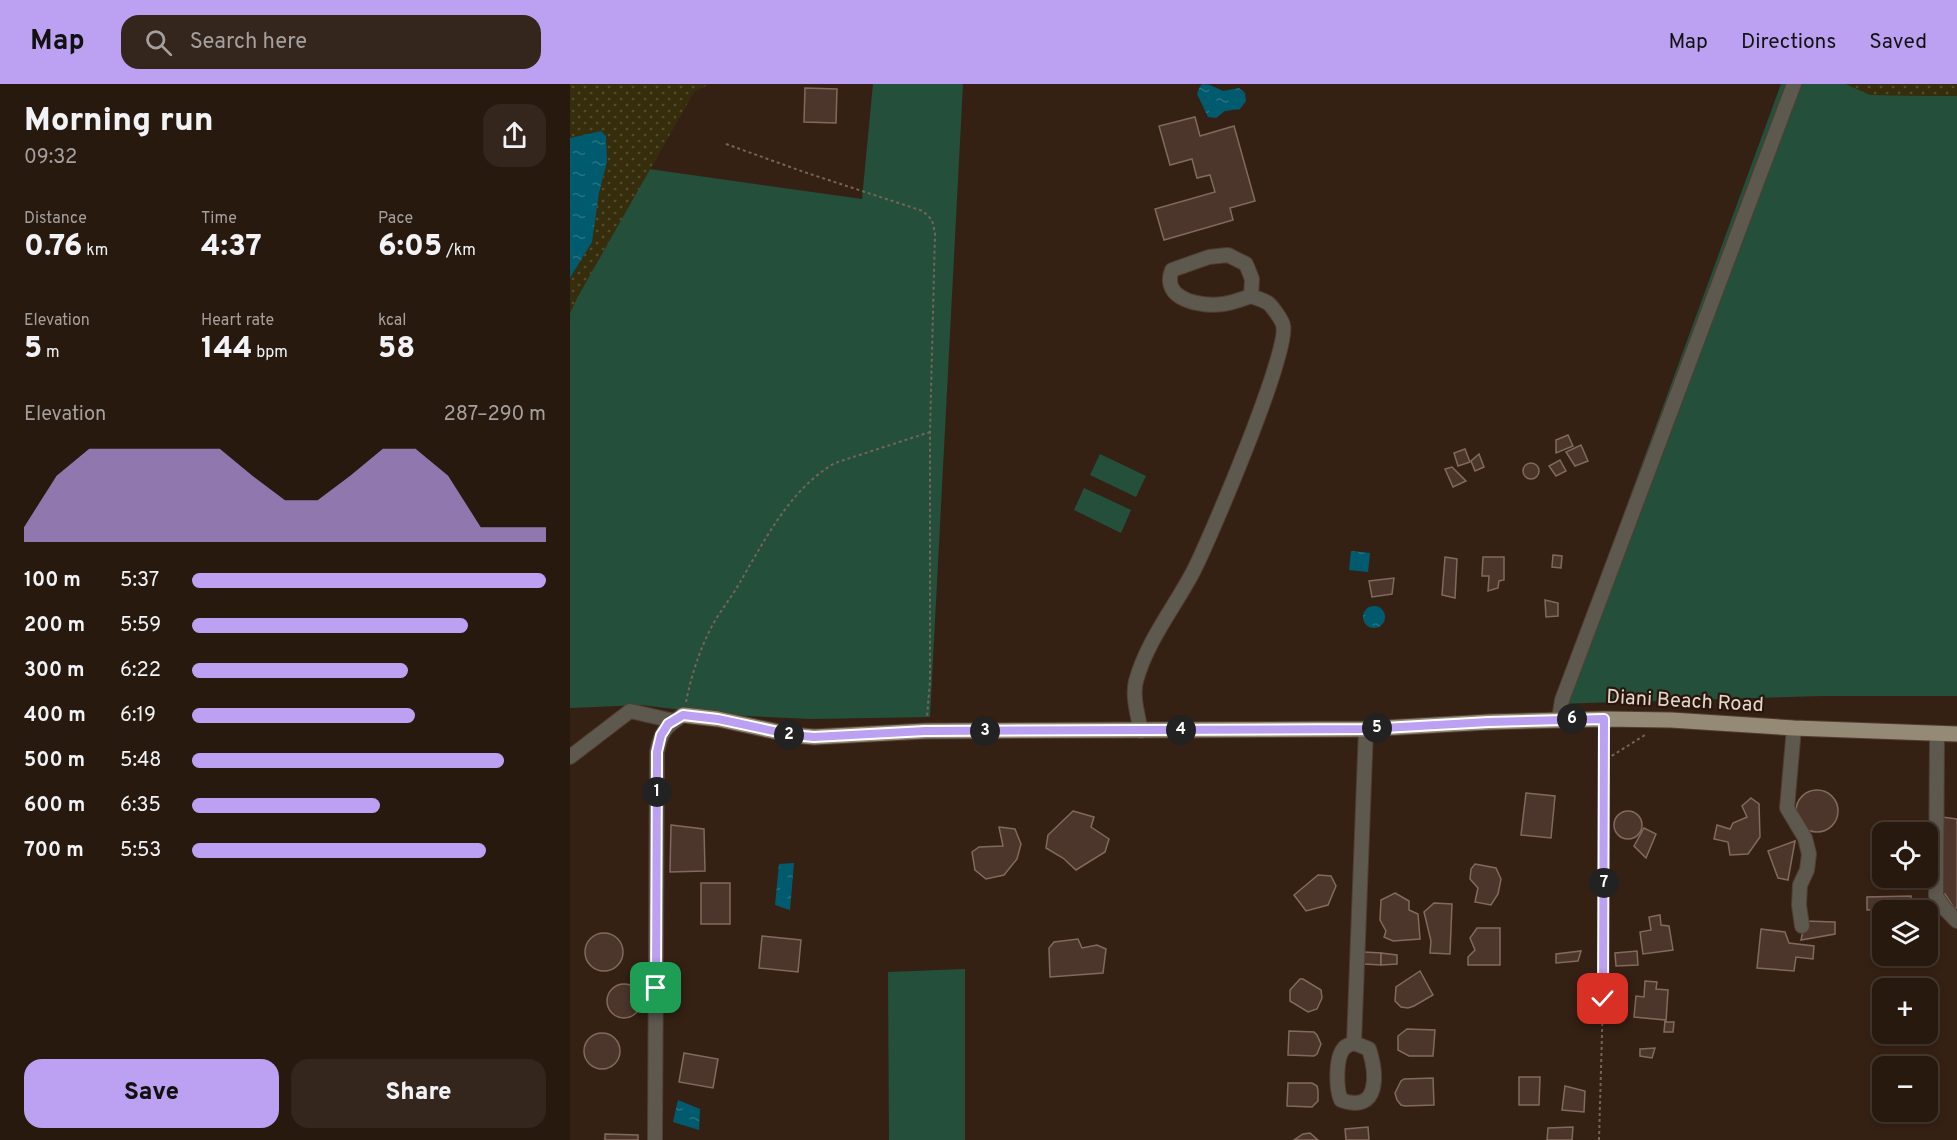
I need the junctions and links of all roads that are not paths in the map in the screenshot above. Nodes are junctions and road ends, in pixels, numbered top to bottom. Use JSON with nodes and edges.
{"nodes":[{"id":1,"x":1794,"y":84,"type":"edge"},
{"id":2,"x":1251,"y":296,"type":"junction"},
{"id":3,"x":678,"y":718,"type":"junction"},
{"id":4,"x":1559,"y":719,"type":"junction"},
{"id":5,"x":1794,"y":728,"type":"junction"},
{"id":6,"x":1366,"y":729,"type":"junction"},
{"id":7,"x":1141,"y":731,"type":"junction"},
{"id":8,"x":1938,"y":734,"type":"junction"},
{"id":9,"x":1957,"y":734,"type":"edge"},
{"id":10,"x":570,"y":756,"type":"edge"},
{"id":11,"x":1957,"y":921,"type":"edge"},
{"id":12,"x":1802,"y":926,"type":"dead end"},
{"id":13,"x":1354,"y":1043,"type":"dead end"},
{"id":14,"x":655,"y":1140,"type":"edge"}],
"edges":[{"from":1,"to":4,"type":"street"},
{"from":2,"to":2,"type":"street"},
{"from":2,"to":7,"type":"street"},
{"from":3,"to":7,"type":"main road","name":"Diani Beach Road"},
{"from":3,"to":10,"type":"street"},
{"from":3,"to":14,"type":"street"},
{"from":4,"to":5,"type":"main road","name":"Diani Beach Road"},
{"from":4,"to":6,"type":"main road","name":"Diani Beach Road"},
{"from":5,"to":8,"type":"main road","name":"Diani Beach Road"},
{"from":5,"to":12,"type":"street"},
{"from":6,"to":7,"type":"main road","name":"Diani Beach Road"},
{"from":6,"to":13,"type":"street"},
{"from":8,"to":9,"type":"main road","name":"Diani Beach Road"},
{"from":8,"to":11,"type":"street"}]}
